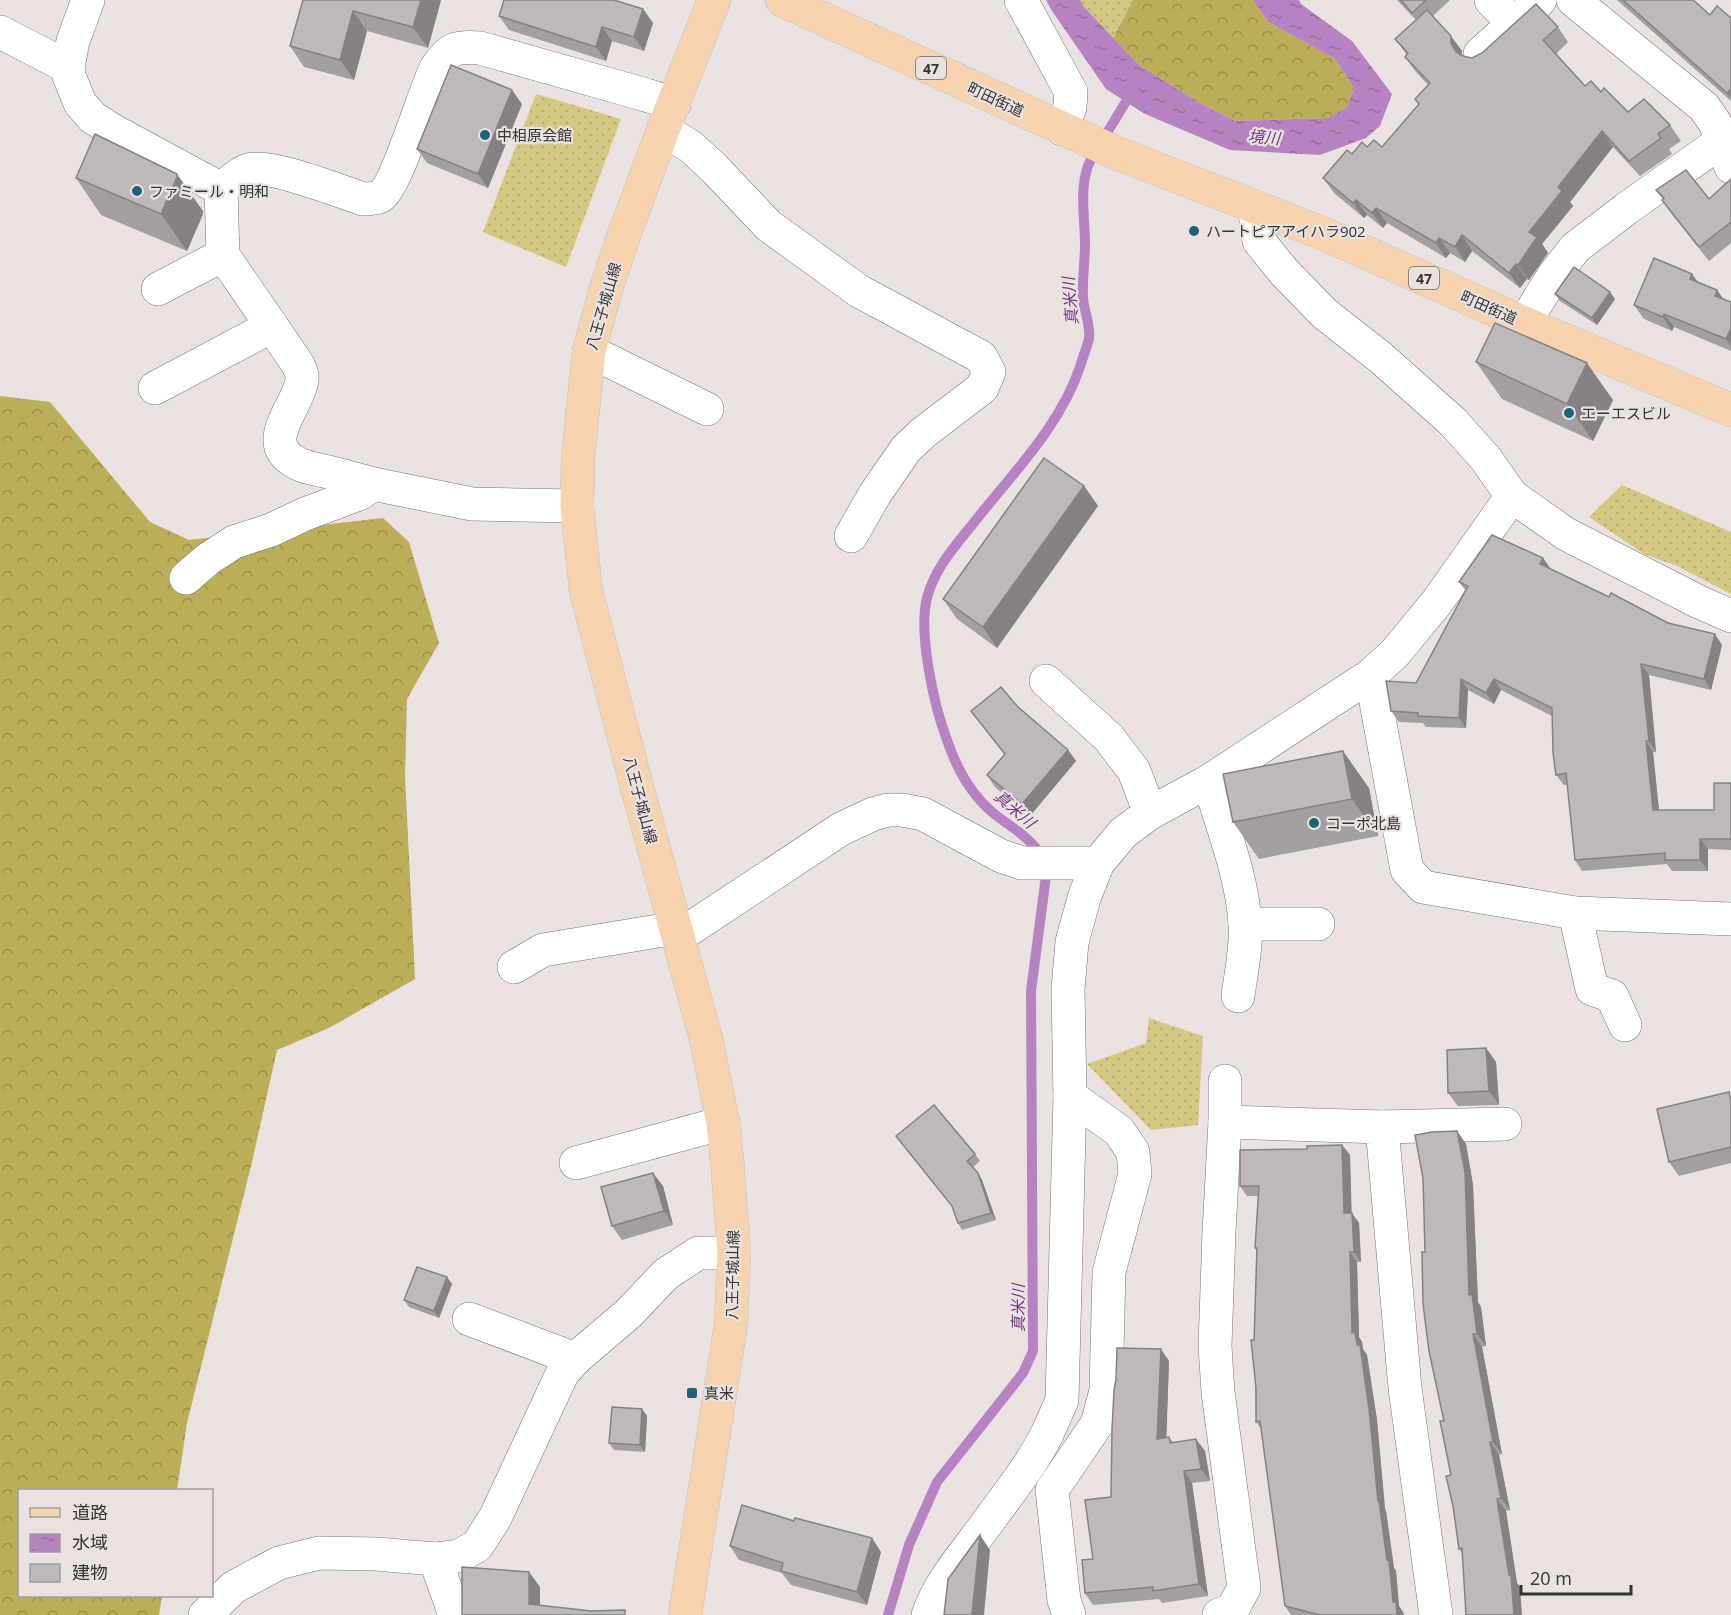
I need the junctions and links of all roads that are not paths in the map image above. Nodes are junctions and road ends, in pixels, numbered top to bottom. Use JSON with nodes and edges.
{"nodes":[{"id":1,"x":88,"y":0,"type":"edge"},
{"id":2,"x":714,"y":0,"type":"edge"},
{"id":3,"x":782,"y":0,"type":"edge"},
{"id":4,"x":1021,"y":0,"type":"edge"},
{"id":5,"x":1491,"y":0,"type":"edge"},
{"id":6,"x":1540,"y":0,"type":"edge"},
{"id":7,"x":1573,"y":0,"type":"edge"},
{"id":8,"x":1514,"y":24,"type":"junction"},
{"id":9,"x":0,"y":32,"type":"edge"},
{"id":10,"x":1480,"y":54,"type":"edge"},
{"id":11,"x":68,"y":67,"type":"junction"},
{"id":12,"x":668,"y":117,"type":"junction"},
{"id":13,"x":1071,"y":133,"type":"junction"},
{"id":14,"x":1728,"y":148,"type":"edge"},
{"id":15,"x":221,"y":189,"type":"junction"},
{"id":16,"x":1254,"y":207,"type":"junction"},
{"id":17,"x":223,"y":255,"type":"junction"},
{"id":18,"x":158,"y":289,"type":"dead end"},
{"id":19,"x":1524,"y":323,"type":"junction"},
{"id":20,"x":272,"y":326,"type":"junction"},
{"id":21,"x":590,"y":351,"type":"junction"},
{"id":22,"x":155,"y":388,"type":"dead end"},
{"id":23,"x":707,"y":409,"type":"dead end"},
{"id":24,"x":1731,"y":410,"type":"edge"},
{"id":25,"x":373,"y":484,"type":"junction"},
{"id":26,"x":1512,"y":495,"type":"junction"},
{"id":27,"x":577,"y":506,"type":"junction"},
{"id":28,"x":851,"y":536,"type":"dead end"},
{"id":29,"x":186,"y":578,"type":"dead end"},
{"id":30,"x":1731,"y":616,"type":"edge"},
{"id":31,"x":1371,"y":675,"type":"junction"},
{"id":32,"x":1046,"y":681,"type":"dead end"},
{"id":33,"x":1209,"y":781,"type":"junction"},
{"id":34,"x":1150,"y":813,"type":"junction"},
{"id":35,"x":1085,"y":863,"type":"junction"},
{"id":36,"x":1575,"y":912,"type":"junction"},
{"id":37,"x":1731,"y":919,"type":"edge"},
{"id":38,"x":1245,"y":924,"type":"junction"},
{"id":39,"x":1318,"y":924,"type":"dead end"},
{"id":40,"x":678,"y":932,"type":"junction"},
{"id":41,"x":514,"y":967,"type":"dead end"},
{"id":42,"x":1238,"y":996,"type":"dead end"},
{"id":43,"x":1625,"y":1025,"type":"dead end"},
{"id":44,"x":1226,"y":1081,"type":"dead end"},
{"id":45,"x":1070,"y":1096,"type":"junction"},
{"id":46,"x":1225,"y":1122,"type":"junction"},
{"id":47,"x":723,"y":1123,"type":"junction"},
{"id":48,"x":1505,"y":1124,"type":"dead end"},
{"id":49,"x":1382,"y":1127,"type":"junction"},
{"id":50,"x":576,"y":1163,"type":"dead end"},
{"id":51,"x":734,"y":1253,"type":"junction"},
{"id":52,"x":469,"y":1319,"type":"dead end"},
{"id":53,"x":575,"y":1359,"type":"junction"},
{"id":54,"x":435,"y":1559,"type":"junction"},
{"id":55,"x":692,"y":1613,"type":"edge"},
{"id":56,"x":1229,"y":1613,"type":"edge"},
{"id":57,"x":205,"y":1615,"type":"edge"},
{"id":58,"x":455,"y":1615,"type":"edge"},
{"id":59,"x":928,"y":1615,"type":"edge"},
{"id":60,"x":1069,"y":1615,"type":"edge"},
{"id":61,"x":1436,"y":1615,"type":"edge"}],
"edges":[{"from":1,"to":11,"type":"street"},
{"from":2,"to":12,"type":"main road","name":"八王子城山線"},
{"from":3,"to":13,"type":"main road","name":"町田街道","number":"47"},
{"from":4,"to":13,"type":"street"},
{"from":5,"to":8,"type":"street"},
{"from":6,"to":8,"type":"street"},
{"from":7,"to":14,"type":"street"},
{"from":8,"to":10,"type":"street"},
{"from":9,"to":11,"type":"street"},
{"from":11,"to":15,"type":"street"},
{"from":12,"to":15,"type":"street"},
{"from":12,"to":21,"type":"main road","name":"八王子城山線"},
{"from":12,"to":28,"type":"street"},
{"from":13,"to":16,"type":"main road","name":"町田街道","number":"47"},
{"from":14,"to":19,"type":"street"},
{"from":15,"to":17,"type":"street"},
{"from":16,"to":19,"type":"main road","name":"町田街道","number":"47"},
{"from":16,"to":26,"type":"street"},
{"from":17,"to":18,"type":"street"},
{"from":17,"to":20,"type":"street"},
{"from":19,"to":24,"type":"main road","name":"町田街道","number":"47"},
{"from":20,"to":22,"type":"street"},
{"from":20,"to":25,"type":"street"},
{"from":21,"to":23,"type":"street"},
{"from":21,"to":27,"type":"main road","name":"八王子城山線"},
{"from":25,"to":27,"type":"street"},
{"from":25,"to":29,"type":"street"},
{"from":26,"to":30,"type":"street"},
{"from":26,"to":31,"type":"street"},
{"from":27,"to":40,"type":"main road","name":"八王子城山線"},
{"from":31,"to":33,"type":"street"},
{"from":31,"to":36,"type":"street"},
{"from":32,"to":34,"type":"street"},
{"from":33,"to":34,"type":"street"},
{"from":33,"to":38,"type":"street"},
{"from":34,"to":35,"type":"street"},
{"from":35,"to":40,"type":"street"},
{"from":35,"to":45,"type":"street"},
{"from":36,"to":37,"type":"street"},
{"from":36,"to":43,"type":"street"},
{"from":38,"to":39,"type":"street"},
{"from":38,"to":42,"type":"street"},
{"from":40,"to":41,"type":"street"},
{"from":40,"to":47,"type":"main road","name":"八王子城山線"},
{"from":44,"to":46,"type":"street"},
{"from":45,"to":59,"type":"street"},
{"from":45,"to":60,"type":"street"},
{"from":46,"to":49,"type":"street"},
{"from":46,"to":56,"type":"street"},
{"from":47,"to":50,"type":"street"},
{"from":47,"to":51,"type":"main road","name":"八王子城山線"},
{"from":48,"to":49,"type":"street"},
{"from":49,"to":61,"type":"street"},
{"from":51,"to":53,"type":"street"},
{"from":51,"to":55,"type":"main road","name":"八王子城山線"},
{"from":52,"to":53,"type":"street"},
{"from":53,"to":54,"type":"street"},
{"from":54,"to":57,"type":"street"},
{"from":54,"to":58,"type":"street"}]}
